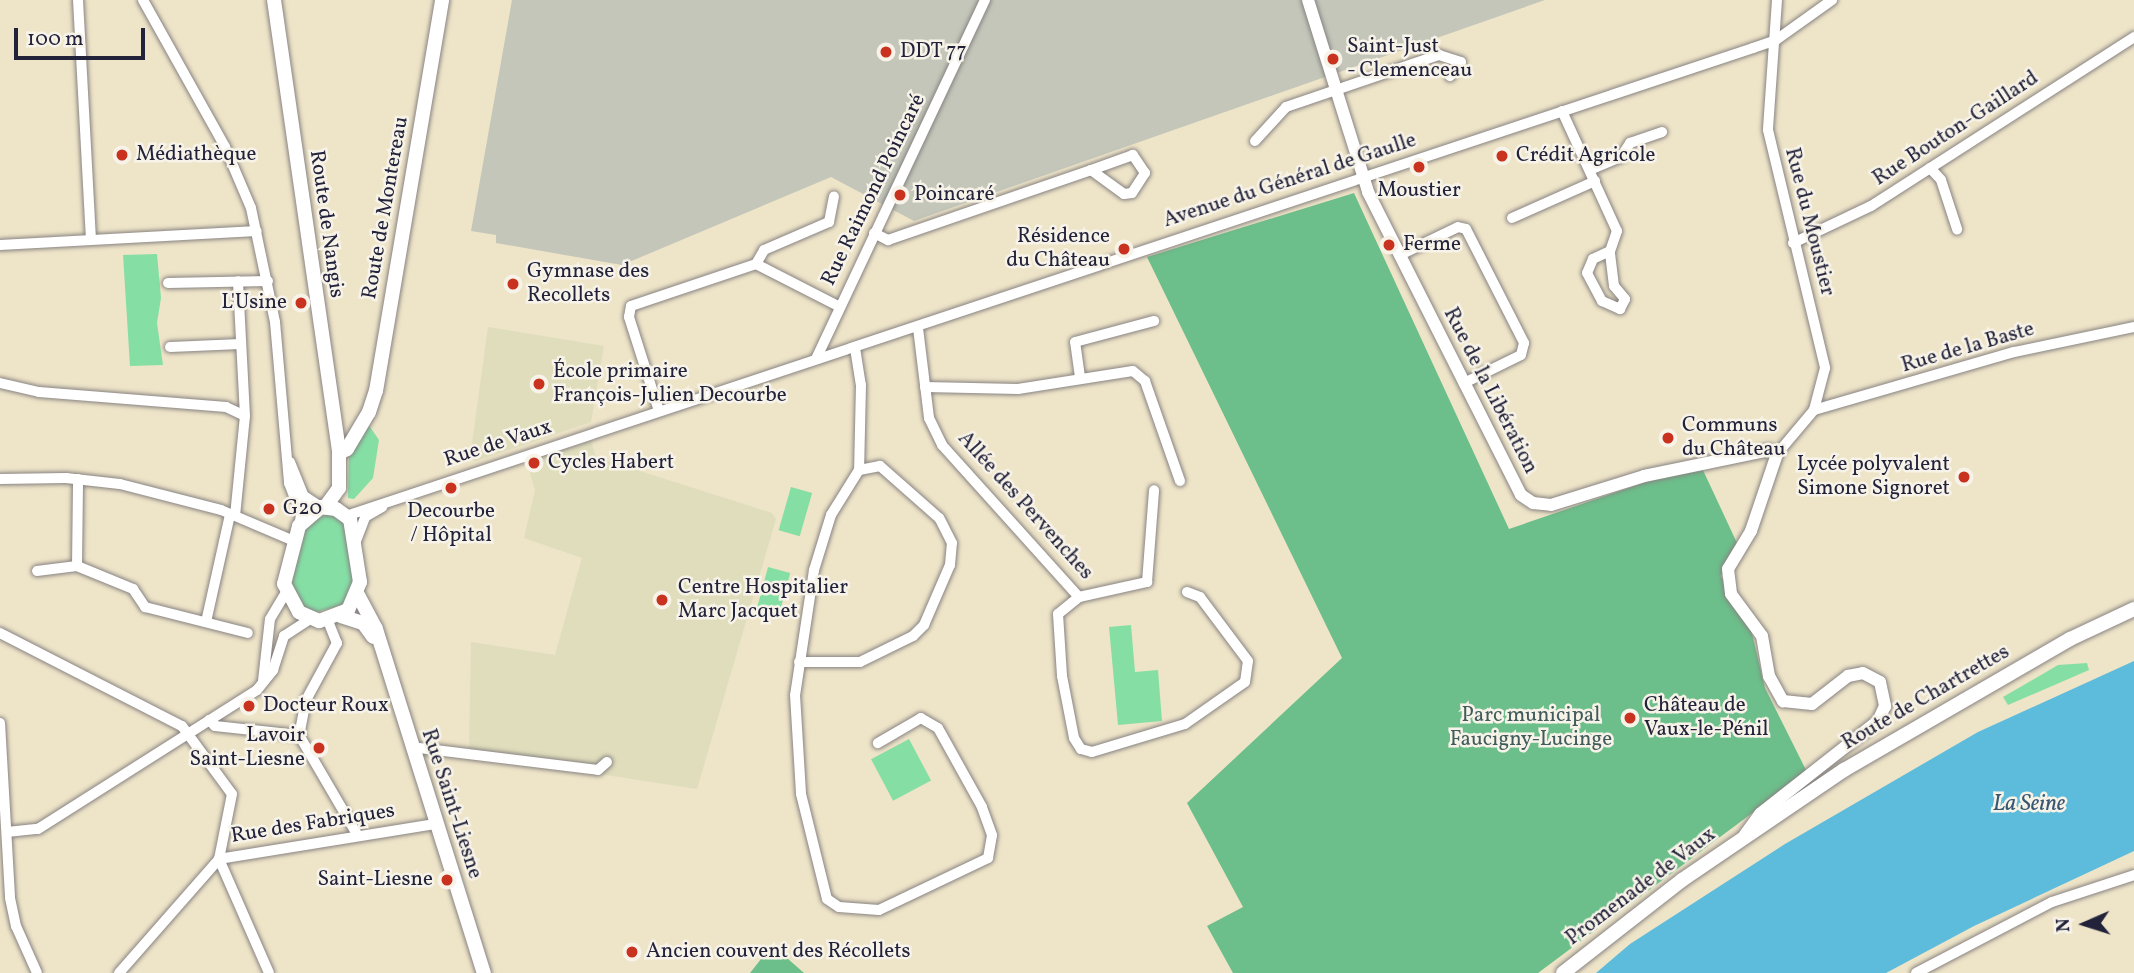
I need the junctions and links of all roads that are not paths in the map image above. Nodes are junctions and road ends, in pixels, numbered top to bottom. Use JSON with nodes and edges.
{"nodes":[{"id":1,"x":78,"y":0,"type":"edge"},
{"id":2,"x":143,"y":0,"type":"edge"},
{"id":3,"x":274,"y":0,"type":"edge"},
{"id":4,"x":442,"y":0,"type":"edge"},
{"id":5,"x":985,"y":0,"type":"edge"},
{"id":6,"x":1308,"y":0,"type":"edge"},
{"id":7,"x":1777,"y":0,"type":"edge"},
{"id":8,"x":1832,"y":0,"type":"edge"},
{"id":9,"x":2134,"y":37,"type":"edge"},
{"id":10,"x":1776,"y":40,"type":"junction"},
{"id":11,"x":1450,"y":76,"type":"dead end"},
{"id":12,"x":1335,"y":90,"type":"junction"},
{"id":13,"x":1562,"y":111,"type":"junction"},
{"id":14,"x":1662,"y":132,"type":"dead end"},
{"id":15,"x":1255,"y":141,"type":"dead end"},
{"id":16,"x":1930,"y":168,"type":"junction"},
{"id":17,"x":1091,"y":170,"type":"junction"},
{"id":18,"x":1592,"y":175,"type":"junction"},
{"id":19,"x":1362,"y":177,"type":"junction"},
{"id":20,"x":834,"y":195,"type":"dead end"},
{"id":21,"x":1512,"y":218,"type":"dead end"},
{"id":22,"x":1957,"y":229,"type":"dead end"},
{"id":23,"x":257,"y":231,"type":"junction"},
{"id":24,"x":874,"y":233,"type":"junction"},
{"id":25,"x":91,"y":240,"type":"junction"},
{"id":26,"x":1793,"y":243,"type":"junction"},
{"id":27,"x":0,"y":245,"type":"edge"},
{"id":28,"x":1609,"y":251,"type":"junction"},
{"id":29,"x":1400,"y":255,"type":"junction"},
{"id":30,"x":756,"y":264,"type":"junction"},
{"id":31,"x":238,"y":281,"type":"junction"},
{"id":32,"x":268,"y":281,"type":"junction"},
{"id":33,"x":168,"y":283,"type":"dead end"},
{"id":34,"x":838,"y":306,"type":"junction"},
{"id":35,"x":1154,"y":321,"type":"dead end"},
{"id":36,"x":2134,"y":327,"type":"edge"},
{"id":37,"x":918,"y":328,"type":"junction"},
{"id":38,"x":241,"y":344,"type":"junction"},
{"id":39,"x":170,"y":347,"type":"dead end"},
{"id":40,"x":855,"y":348,"type":"junction"},
{"id":41,"x":816,"y":359,"type":"junction"},
{"id":42,"x":1080,"y":377,"type":"junction"},
{"id":43,"x":0,"y":383,"type":"edge"},
{"id":44,"x":1464,"y":383,"type":"junction"},
{"id":45,"x":925,"y":387,"type":"junction"},
{"id":46,"x":1814,"y":410,"type":"junction"},
{"id":47,"x":659,"y":411,"type":"junction"},
{"id":48,"x":245,"y":416,"type":"junction"},
{"id":49,"x":364,"y":420,"type":"junction"},
{"id":50,"x":334,"y":425,"type":"junction"},
{"id":51,"x":340,"y":453,"type":"junction"},
{"id":52,"x":1777,"y":454,"type":"junction"},
{"id":53,"x":289,"y":460,"type":"junction"},
{"id":54,"x":859,"y":470,"type":"junction"},
{"id":55,"x":0,"y":479,"type":"edge"},
{"id":56,"x":78,"y":479,"type":"junction"},
{"id":57,"x":1180,"y":481,"type":"dead end"},
{"id":58,"x":1154,"y":490,"type":"dead end"},
{"id":59,"x":392,"y":500,"type":"junction"},
{"id":60,"x":323,"y":507,"type":"junction"},
{"id":61,"x":345,"y":514,"type":"junction"},
{"id":62,"x":233,"y":516,"type":"junction"},
{"id":63,"x":299,"y":526,"type":"junction"},
{"id":64,"x":291,"y":539,"type":"junction"},
{"id":65,"x":356,"y":541,"type":"junction"},
{"id":66,"x":77,"y":566,"type":"junction"},
{"id":67,"x":37,"y":571,"type":"dead end"},
{"id":68,"x":1186,"y":592,"type":"dead end"},
{"id":69,"x":285,"y":594,"type":"junction"},
{"id":70,"x":358,"y":595,"type":"junction"},
{"id":71,"x":1079,"y":597,"type":"junction"},
{"id":72,"x":2134,"y":609,"type":"edge"},
{"id":73,"x":310,"y":619,"type":"junction"},
{"id":74,"x":335,"y":619,"type":"junction"},
{"id":75,"x":206,"y":622,"type":"junction"},
{"id":76,"x":0,"y":633,"type":"edge"},
{"id":77,"x":248,"y":633,"type":"dead end"},
{"id":78,"x":380,"y":648,"type":"junction"},
{"id":79,"x":799,"y":662,"type":"junction"},
{"id":80,"x":262,"y":683,"type":"junction"},
{"id":81,"x":209,"y":720,"type":"junction"},
{"id":82,"x":0,"y":723,"type":"edge"},
{"id":83,"x":188,"y":733,"type":"junction"},
{"id":84,"x":299,"y":735,"type":"junction"},
{"id":85,"x":878,"y":743,"type":"dead end"},
{"id":86,"x":411,"y":747,"type":"junction"},
{"id":87,"x":607,"y":762,"type":"dead end"},
{"id":88,"x":436,"y":824,"type":"junction"},
{"id":89,"x":6,"y":832,"type":"junction"},
{"id":90,"x":1745,"y":835,"type":"junction"},
{"id":91,"x":358,"y":836,"type":"junction"},
{"id":92,"x":219,"y":859,"type":"junction"},
{"id":93,"x":2134,"y":875,"type":"edge"},
{"id":94,"x":1930,"y":970,"type":"edge"},
{"id":95,"x":37,"y":972,"type":"edge"},
{"id":96,"x":119,"y":972,"type":"edge"},
{"id":97,"x":269,"y":973,"type":"edge"},
{"id":98,"x":484,"y":973,"type":"edge"},
{"id":99,"x":1563,"y":973,"type":"edge"},
{"id":100,"x":1916,"y":973,"type":"edge"}],
"edges":[{"from":1,"to":25,"type":"street"},
{"from":2,"to":23,"type":"street"},
{"from":3,"to":50,"type":"main road","name":"Route de Nangis"},
{"from":4,"to":49,"type":"main road","name":"Route de Montereau"},
{"from":5,"to":24,"type":"street","name":"Rue Raimond Poincaré"},
{"from":6,"to":12,"type":"street","name":"Rue de la Libération"},
{"from":7,"to":10,"type":"street","name":"Rue du Moustier"},
{"from":8,"to":10,"type":"street","name":"Avenue du Général de Gaulle"},
{"from":9,"to":16,"type":"street","name":"Rue Bouton-Gaillard"},
{"from":10,"to":13,"type":"street","name":"Avenue du Général de Gaulle"},
{"from":10,"to":26,"type":"street","name":"Rue du Moustier"},
{"from":11,"to":12,"type":"street"},
{"from":12,"to":15,"type":"street"},
{"from":12,"to":19,"type":"street","name":"Rue de la Libération"},
{"from":13,"to":18,"type":"street"},
{"from":13,"to":19,"type":"street","name":"Avenue du Général de Gaulle"},
{"from":14,"to":18,"type":"street"},
{"from":16,"to":22,"type":"street"},
{"from":16,"to":26,"type":"street","name":"Rue Bouton-Gaillard"},
{"from":17,"to":17,"type":"street"},
{"from":17,"to":24,"type":"street"},
{"from":18,"to":21,"type":"street"},
{"from":18,"to":28,"type":"street"},
{"from":19,"to":29,"type":"street","name":"Rue de la Libération"},
{"from":19,"to":37,"type":"street","name":"Avenue du Général de Gaulle"},
{"from":20,"to":30,"type":"street"},
{"from":23,"to":25,"type":"street"},
{"from":23,"to":32,"type":"street"},
{"from":24,"to":34,"type":"street","name":"Rue Raimond Poincaré"},
{"from":25,"to":27,"type":"street"},
{"from":26,"to":46,"type":"street","name":"Rue du Moustier"},
{"from":28,"to":28,"type":"street"},
{"from":29,"to":44,"type":"street","name":"Rue de la Libération"},
{"from":29,"to":44,"type":"street"},
{"from":30,"to":34,"type":"street"},
{"from":30,"to":47,"type":"street"},
{"from":31,"to":32,"type":"street"},
{"from":31,"to":33,"type":"street"},
{"from":31,"to":38,"type":"street"},
{"from":32,"to":53,"type":"street"},
{"from":34,"to":41,"type":"street","name":"Rue Raimond Poincaré"},
{"from":35,"to":42,"type":"street"},
{"from":36,"to":46,"type":"street","name":"Rue de la Baste"},
{"from":37,"to":40,"type":"street","name":"Avenue du Général de Gaulle"},
{"from":37,"to":45,"type":"street","name":"Allée des Pervenches"},
{"from":38,"to":39,"type":"street"},
{"from":38,"to":48,"type":"street"},
{"from":40,"to":41,"type":"street","name":"Avenue du Général de Gaulle"},
{"from":40,"to":54,"type":"street"},
{"from":41,"to":47,"type":"street","name":"Rue de Vaux"},
{"from":42,"to":45,"type":"street"},
{"from":42,"to":57,"type":"street"},
{"from":43,"to":48,"type":"street"},
{"from":44,"to":52,"type":"street","name":"Rue de la Libération"},
{"from":45,"to":71,"type":"street","name":"Allée des Pervenches"},
{"from":46,"to":52,"type":"street"},
{"from":47,"to":59,"type":"street","name":"Rue de Vaux"},
{"from":48,"to":62,"type":"street"},
{"from":49,"to":50,"type":"main road"},
{"from":49,"to":51,"type":"main road","name":"Route de Montereau"},
{"from":50,"to":51,"type":"main road","name":"Route de Nangis"},
{"from":51,"to":60,"type":"main road","name":"Route de Nangis"},
{"from":51,"to":61,"type":"main road","name":"Route de Nangis"},
{"from":52,"to":90,"type":"street"},
{"from":53,"to":60,"type":"street"},
{"from":53,"to":63,"type":"street"},
{"from":54,"to":79,"type":"street"},
{"from":54,"to":79,"type":"street"},
{"from":55,"to":56,"type":"street"},
{"from":56,"to":62,"type":"street"},
{"from":56,"to":66,"type":"street"},
{"from":58,"to":71,"type":"street","name":"Allée des Pervenches"},
{"from":59,"to":61,"type":"street","name":"Rue de Vaux"},
{"from":59,"to":65,"type":"street","name":"Rue de Vaux"},
{"from":60,"to":61,"type":"main road"},
{"from":60,"to":63,"type":"main road"},
{"from":61,"to":65,"type":"main road"},
{"from":62,"to":64,"type":"street"},
{"from":62,"to":75,"type":"street"},
{"from":63,"to":64,"type":"main road"},
{"from":64,"to":69,"type":"main road"},
{"from":65,"to":70,"type":"main road"},
{"from":66,"to":67,"type":"street"},
{"from":66,"to":75,"type":"street"},
{"from":68,"to":71,"type":"street"},
{"from":69,"to":73,"type":"main road"},
{"from":69,"to":80,"type":"street"},
{"from":70,"to":74,"type":"main road"},
{"from":70,"to":78,"type":"main road","name":"Rue Saint-Liesne"},
{"from":72,"to":90,"type":"main road","name":"Route de Chartrettes"},
{"from":73,"to":74,"type":"main road"},
{"from":73,"to":80,"type":"street"},
{"from":74,"to":78,"type":"main road","name":"Rue Saint-Liesne"},
{"from":74,"to":84,"type":"street"},
{"from":75,"to":77,"type":"street"},
{"from":76,"to":83,"type":"street"},
{"from":78,"to":86,"type":"main road","name":"Rue Saint-Liesne"},
{"from":79,"to":85,"type":"street"},
{"from":80,"to":81,"type":"street"},
{"from":81,"to":83,"type":"street"},
{"from":81,"to":84,"type":"street"},
{"from":82,"to":89,"type":"street"},
{"from":83,"to":89,"type":"street"},
{"from":83,"to":92,"type":"street"},
{"from":84,"to":91,"type":"street"},
{"from":86,"to":87,"type":"street"},
{"from":86,"to":88,"type":"main road","name":"Rue Saint-Liesne"},
{"from":88,"to":91,"type":"street","name":"Rue des Fabriques"},
{"from":88,"to":98,"type":"main road","name":"Rue Saint-Liesne"},
{"from":89,"to":95,"type":"street"},
{"from":90,"to":99,"type":"main road","name":"Promenade de Vaux"},
{"from":91,"to":92,"type":"street","name":"Rue des Fabriques"},
{"from":92,"to":96,"type":"street","name":"Rue des Fabriques"},
{"from":92,"to":97,"type":"street"},
{"from":93,"to":94,"type":"street"},
{"from":94,"to":100,"type":"street"}]}
